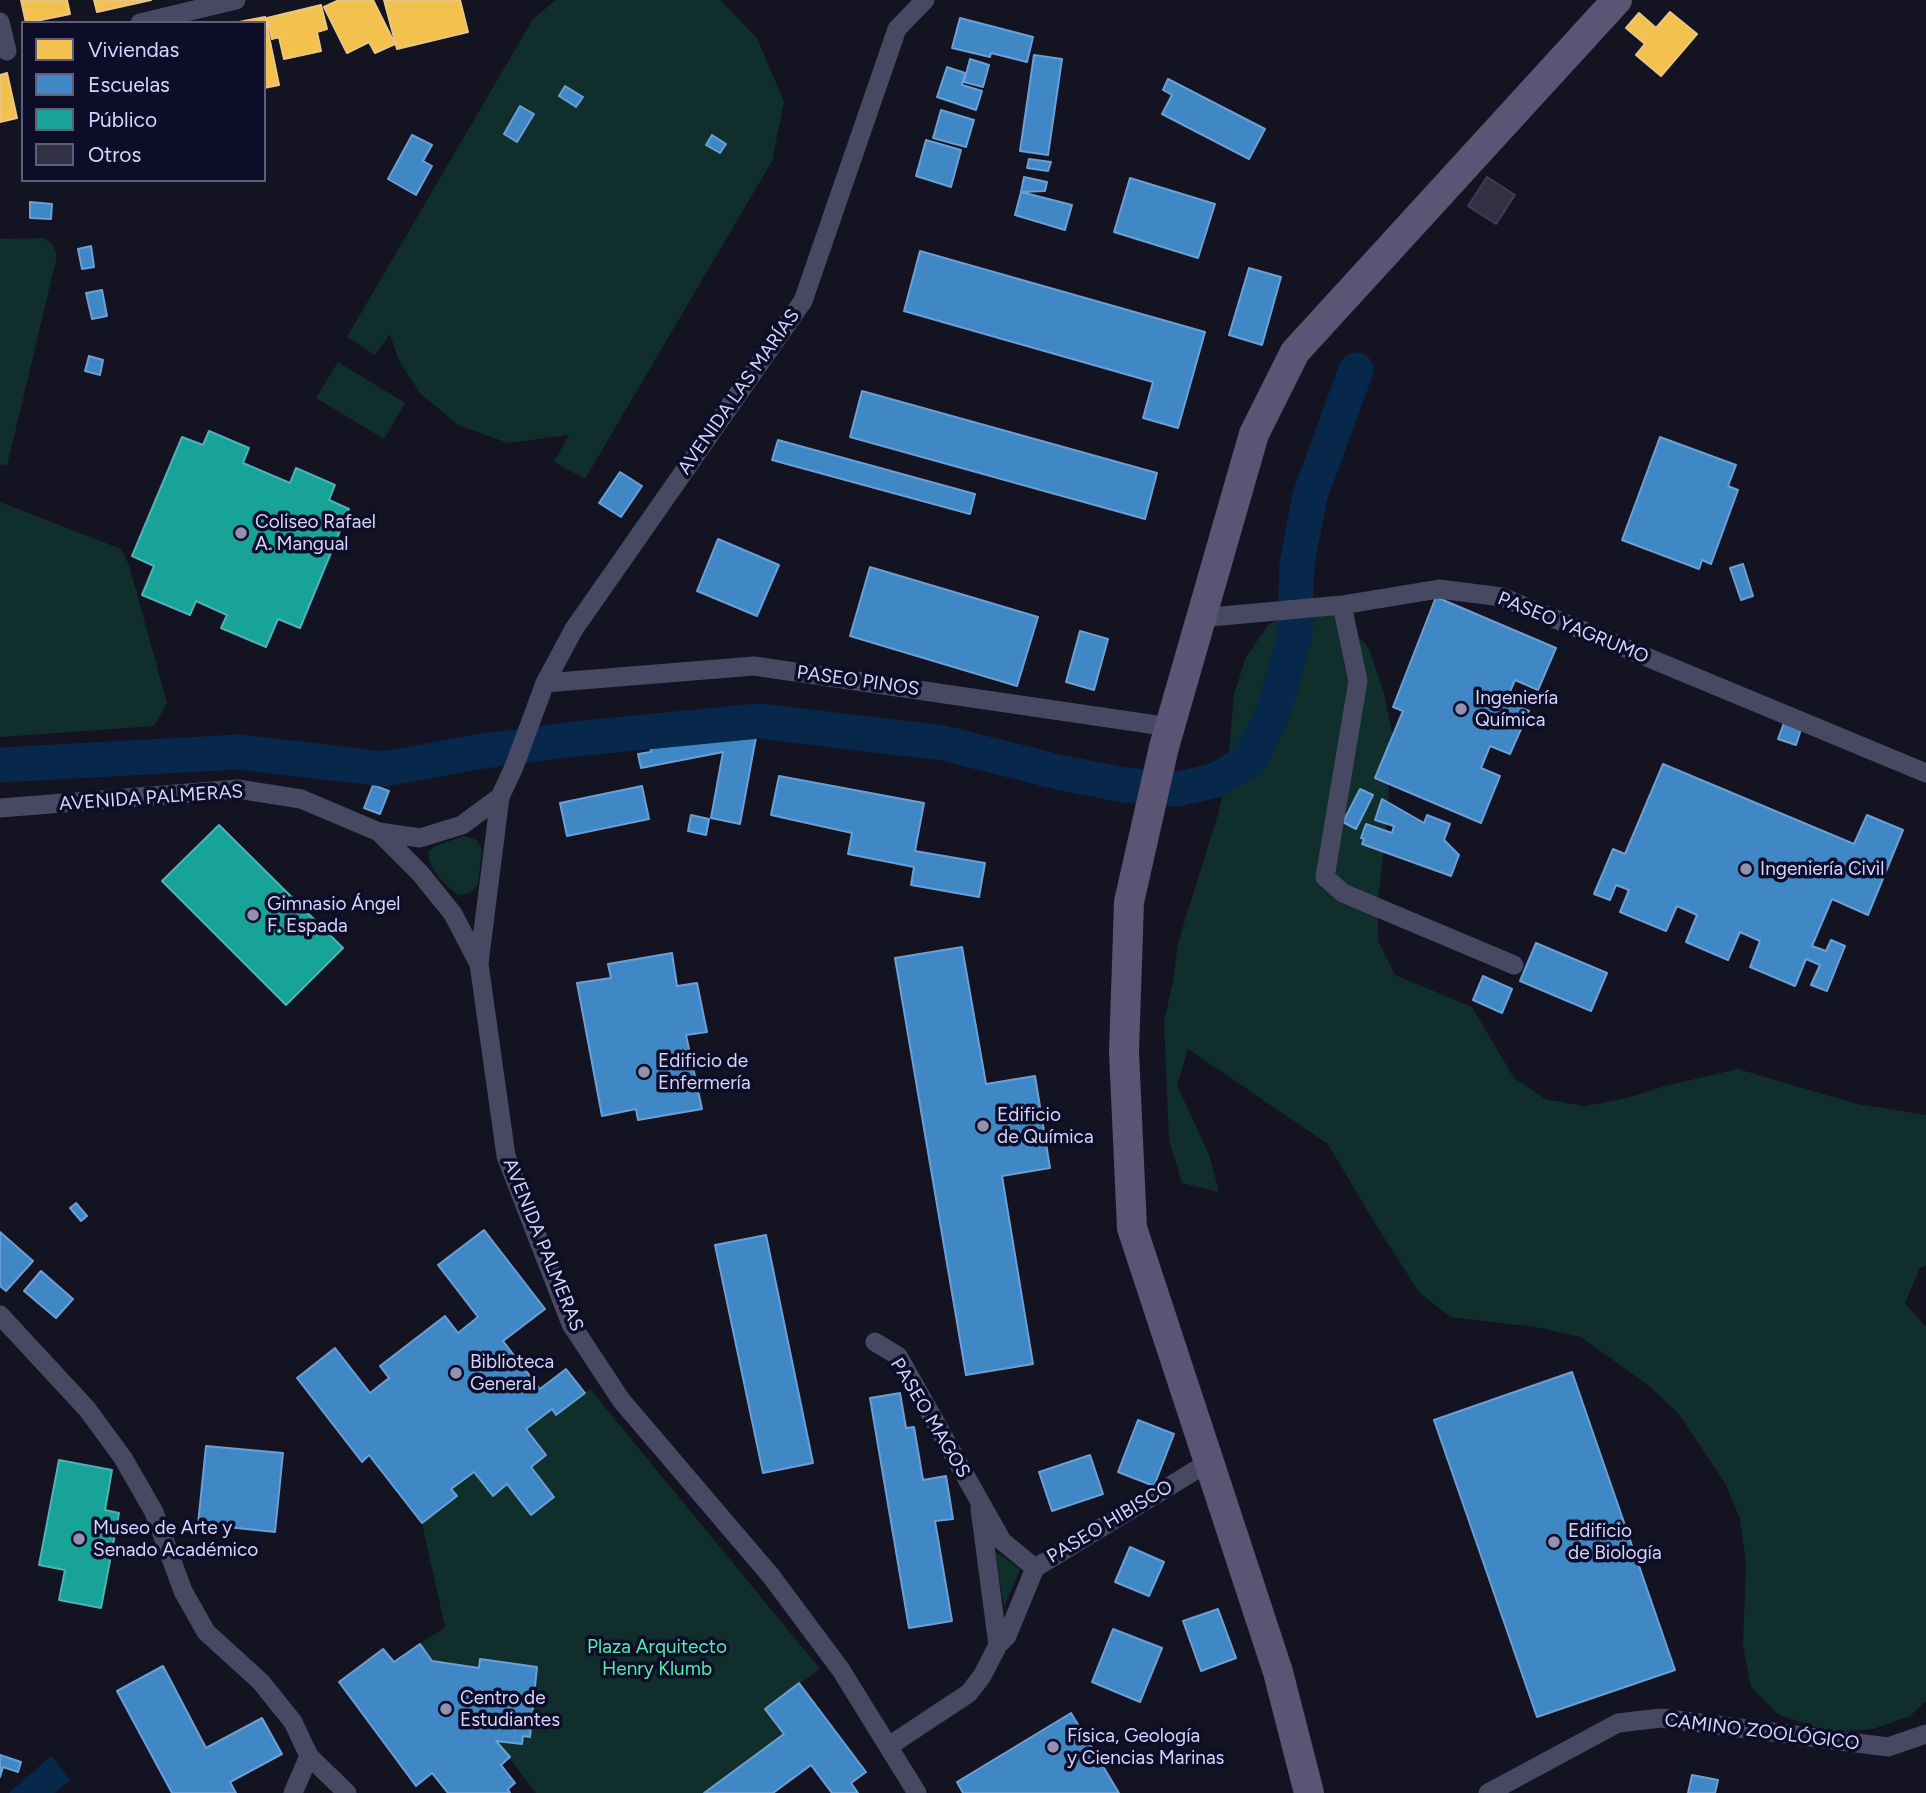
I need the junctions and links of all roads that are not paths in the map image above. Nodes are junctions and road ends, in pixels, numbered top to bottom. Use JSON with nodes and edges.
{"nodes":[{"id":1,"x":236,"y":0,"type":"edge"},
{"id":2,"x":925,"y":0,"type":"edge"},
{"id":3,"x":1618,"y":0,"type":"edge"},
{"id":4,"x":182,"y":12,"type":"edge"},
{"id":5,"x":148,"y":21,"type":"edge"},
{"id":6,"x":0,"y":22,"type":"edge"},
{"id":7,"x":10,"y":50,"type":"edge"},
{"id":8,"x":1342,"y":605,"type":"junction"},
{"id":9,"x":1200,"y":618,"type":"junction"},
{"id":10,"x":545,"y":683,"type":"junction"},
{"id":11,"x":1167,"y":737,"type":"junction"},
{"id":12,"x":1926,"y":774,"type":"edge"},
{"id":13,"x":500,"y":797,"type":"junction"},
{"id":14,"x":0,"y":808,"type":"edge"},
{"id":15,"x":379,"y":832,"type":"junction"},
{"id":16,"x":479,"y":964,"type":"junction"},
{"id":17,"x":1514,"y":965,"type":"dead end"},
{"id":18,"x":0,"y":1315,"type":"edge"},
{"id":19,"x":875,"y":1342,"type":"dead end"},
{"id":20,"x":1209,"y":1462,"type":"junction"},
{"id":21,"x":979,"y":1501,"type":"junction"},
{"id":22,"x":1035,"y":1568,"type":"junction"},
{"id":23,"x":998,"y":1645,"type":"junction"},
{"id":24,"x":1926,"y":1734,"type":"edge"},
{"id":25,"x":889,"y":1746,"type":"junction"},
{"id":26,"x":309,"y":1756,"type":"junction"},
{"id":27,"x":293,"y":1793,"type":"edge"},
{"id":28,"x":347,"y":1793,"type":"edge"},
{"id":29,"x":917,"y":1793,"type":"edge"},
{"id":30,"x":1309,"y":1793,"type":"edge"},
{"id":31,"x":1489,"y":1793,"type":"edge"}],
"edges":[{"from":1,"to":4,"type":"street"},
{"from":2,"to":10,"type":"street","name":"AVENIDA LAS MARÍAS"},
{"from":3,"to":9,"type":"main road"},
{"from":4,"to":5,"type":"street"},
{"from":6,"to":7,"type":"street"},
{"from":8,"to":9,"type":"street","name":"PASEO YAGRUMO"},
{"from":8,"to":12,"type":"street","name":"PASEO YAGRUMO"},
{"from":8,"to":17,"type":"street"},
{"from":9,"to":11,"type":"main road"},
{"from":10,"to":11,"type":"street","name":"PASEO PINOS"},
{"from":10,"to":13,"type":"street","name":"AVENIDA LAS MARÍAS"},
{"from":11,"to":20,"type":"main road"},
{"from":13,"to":15,"type":"street","name":"AVENIDA PALMERAS"},
{"from":13,"to":16,"type":"street"},
{"from":14,"to":15,"type":"street","name":"AVENIDA PALMERAS"},
{"from":15,"to":16,"type":"street","name":"AVENIDA PALMERAS"},
{"from":16,"to":25,"type":"street","name":"AVENIDA PALMERAS"},
{"from":18,"to":26,"type":"street"},
{"from":19,"to":21,"type":"street","name":"PASEO MAGOS"},
{"from":20,"to":22,"type":"street","name":"PASEO HIBISCO"},
{"from":20,"to":30,"type":"main road"},
{"from":21,"to":22,"type":"street","name":"PASEO MAGOS"},
{"from":21,"to":23,"type":"street","name":"PASEO MAGOS"},
{"from":22,"to":23,"type":"street","name":"PASEO HIBISCO"},
{"from":23,"to":25,"type":"street","name":"PASEO HIBISCO"},
{"from":24,"to":31,"type":"street","name":"CAMINO ZOOLÓGICO"},
{"from":25,"to":29,"type":"street","name":"AVENIDA PALMERAS"},
{"from":26,"to":27,"type":"street"},
{"from":26,"to":28,"type":"street"}]}
